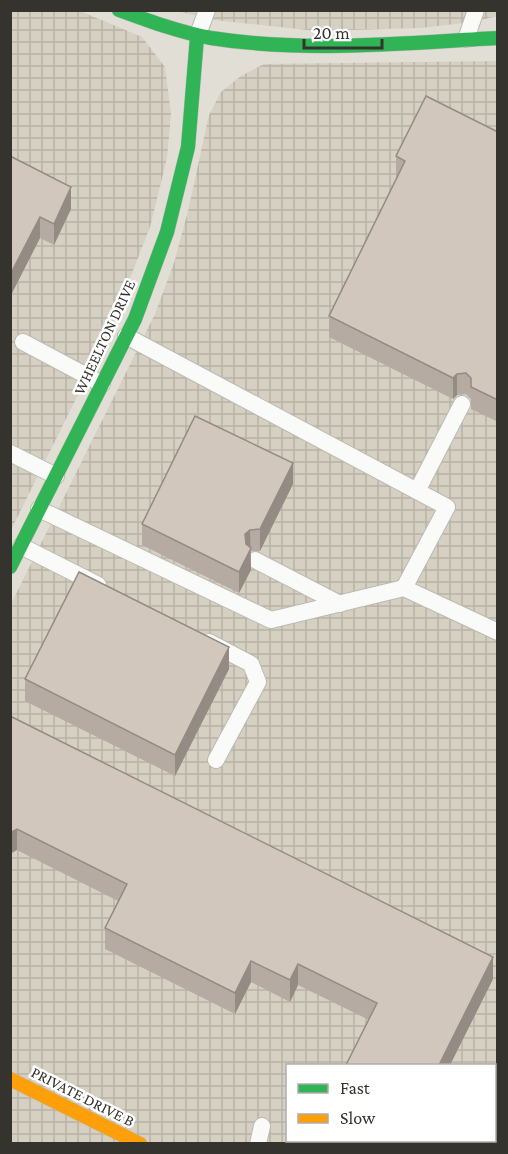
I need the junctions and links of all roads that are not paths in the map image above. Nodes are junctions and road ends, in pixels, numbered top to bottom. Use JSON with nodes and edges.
{"nodes":[{"id":1,"x":119,"y":10,"type":"edge"},
{"id":2,"x":207,"y":10,"type":"edge"},
{"id":3,"x":476,"y":10,"type":"edge"},
{"id":4,"x":197,"y":37,"type":"junction"},
{"id":5,"x":498,"y":38,"type":"edge"},
{"id":6,"x":466,"y":39,"type":"junction"},
{"id":7,"x":126,"y":336,"type":"junction"},
{"id":8,"x":23,"y":342,"type":"dead end"},
{"id":9,"x":102,"y":384,"type":"junction"},
{"id":10,"x":462,"y":404,"type":"dead end"},
{"id":11,"x":10,"y":453,"type":"edge"},
{"id":12,"x":56,"y":476,"type":"junction"},
{"id":13,"x":417,"y":491,"type":"junction"},
{"id":14,"x":39,"y":509,"type":"junction"},
{"id":15,"x":21,"y":546,"type":"junction"},
{"id":16,"x":255,"y":560,"type":"dead end"},
{"id":17,"x":10,"y":567,"type":"edge"},
{"id":18,"x":404,"y":588,"type":"junction"},
{"id":19,"x":115,"y":594,"type":"edge"},
{"id":20,"x":340,"y":604,"type":"junction"},
{"id":21,"x":498,"y":632,"type":"edge"},
{"id":22,"x":198,"y":637,"type":"edge"},
{"id":23,"x":216,"y":760,"type":"dead end"},
{"id":24,"x":10,"y":1079,"type":"edge"},
{"id":25,"x":262,"y":1126,"type":"dead end"},
{"id":26,"x":140,"y":1143,"type":"edge"},
{"id":27,"x":258,"y":1143,"type":"edge"}],
"edges":[{"from":1,"to":4,"type":"street"},
{"from":2,"to":4,"type":"lane"},
{"from":3,"to":6,"type":"lane"},
{"from":4,"to":6,"type":"street"},
{"from":4,"to":7,"type":"street","name":"WHEELTON DRIVE"},
{"from":5,"to":6,"type":"street"},
{"from":7,"to":9,"type":"street","name":"WHEELTON DRIVE"},
{"from":7,"to":13,"type":"lane"},
{"from":8,"to":9,"type":"lane"},
{"from":9,"to":12,"type":"street","name":"WHEELTON DRIVE"},
{"from":10,"to":13,"type":"lane"},
{"from":11,"to":12,"type":"lane"},
{"from":12,"to":14,"type":"street","name":"WHEELTON DRIVE"},
{"from":13,"to":18,"type":"lane"},
{"from":14,"to":15,"type":"street","name":"WHEELTON DRIVE"},
{"from":14,"to":20,"type":"lane"},
{"from":15,"to":17,"type":"street","name":"WHEELTON DRIVE"},
{"from":15,"to":19,"type":"lane"},
{"from":16,"to":20,"type":"lane"},
{"from":18,"to":20,"type":"lane"},
{"from":18,"to":21,"type":"lane"},
{"from":22,"to":23,"type":"lane"},
{"from":24,"to":26,"type":"street","name":"PRIVATE DRIVE B"},
{"from":25,"to":27,"type":"lane"}]}
